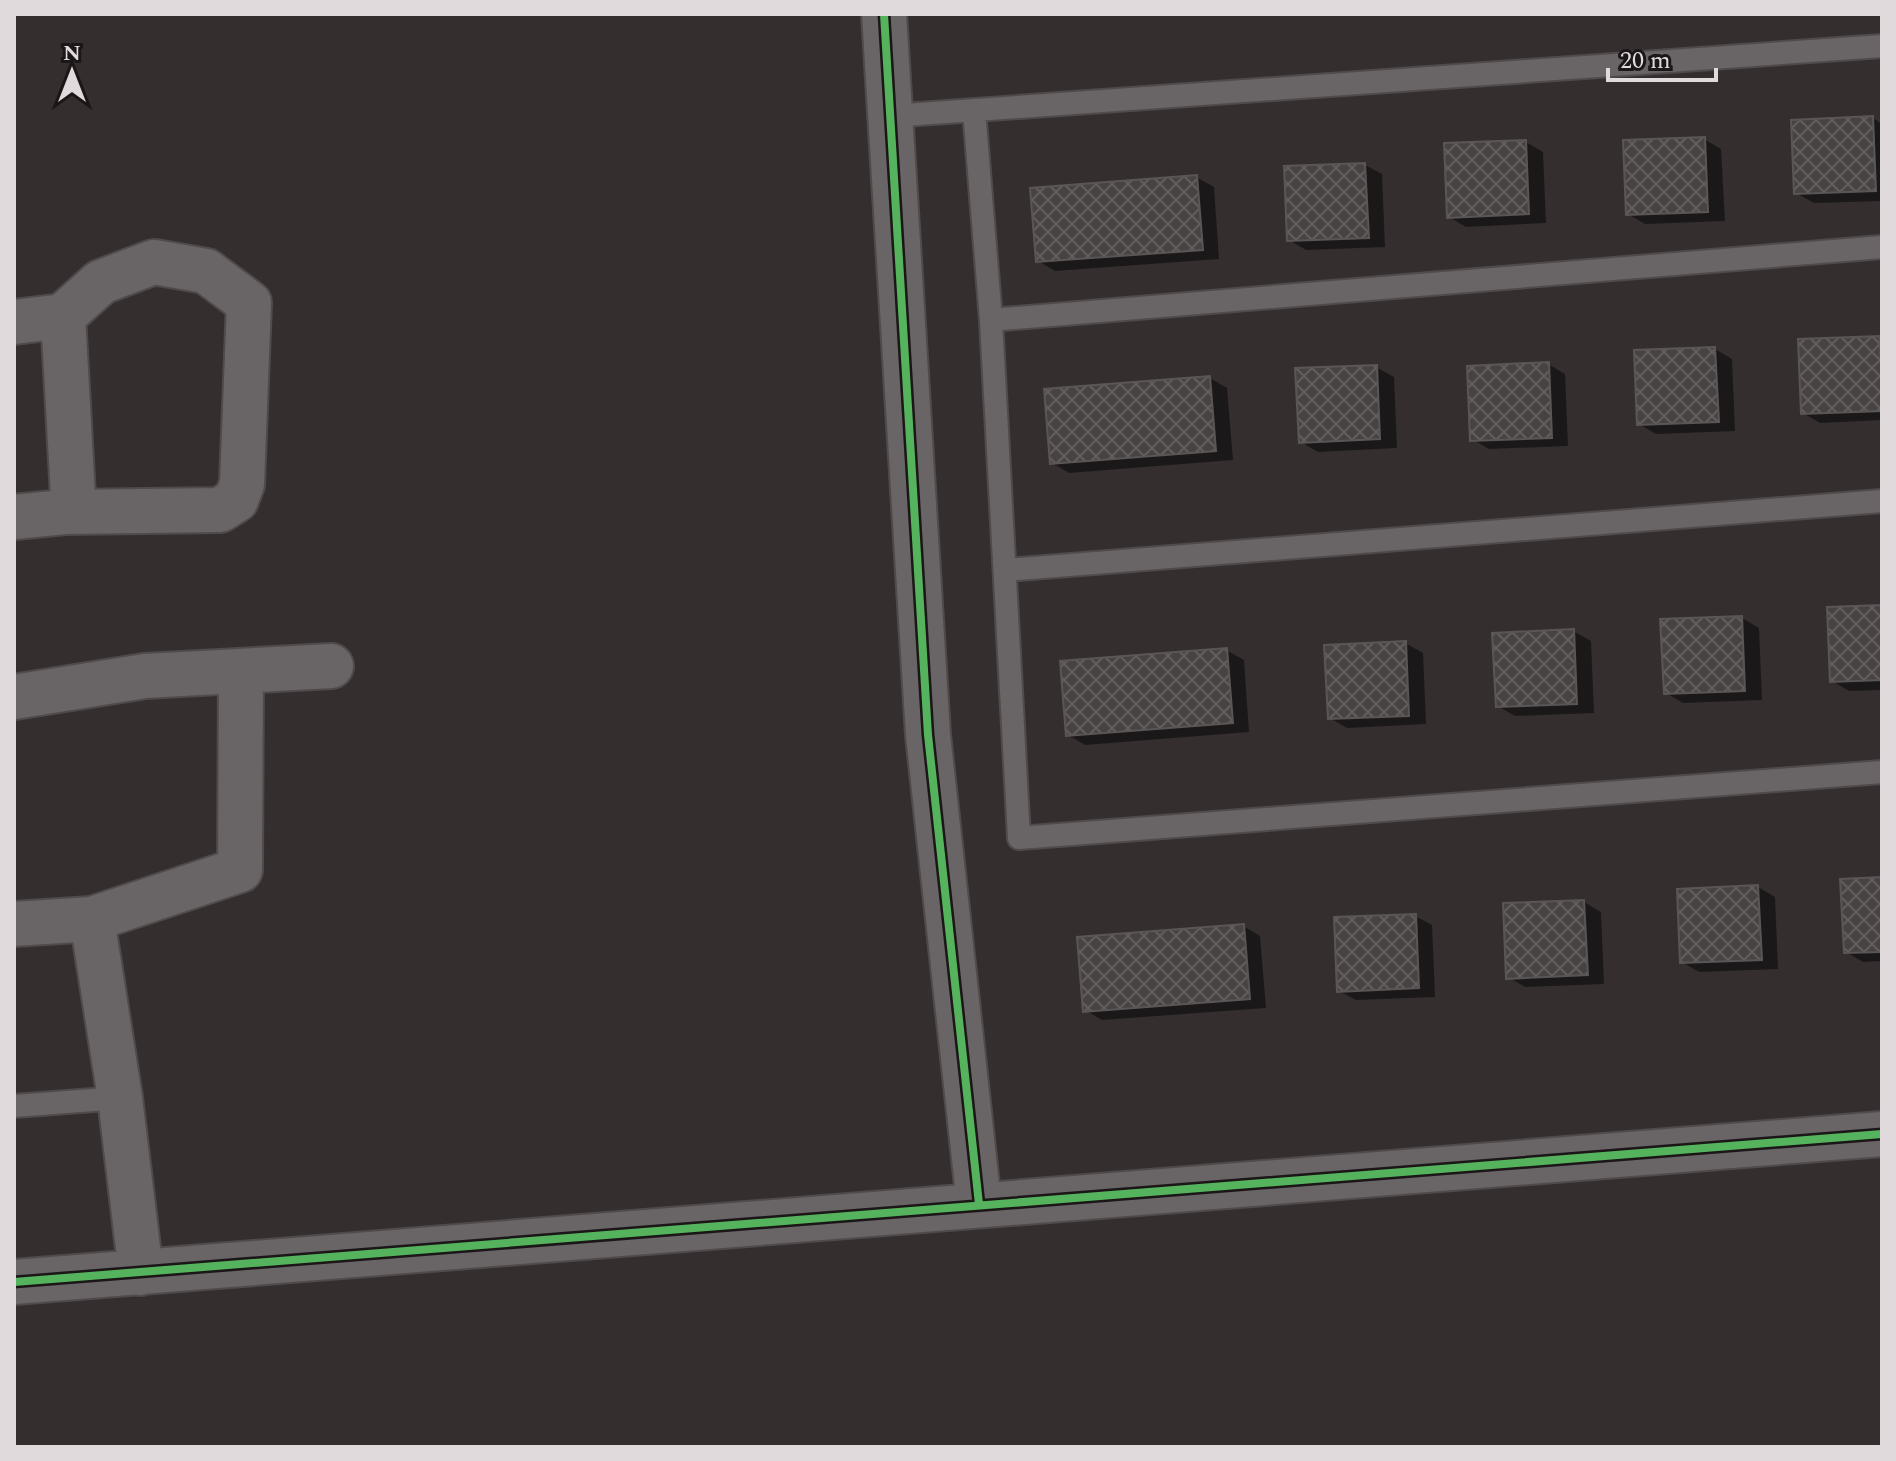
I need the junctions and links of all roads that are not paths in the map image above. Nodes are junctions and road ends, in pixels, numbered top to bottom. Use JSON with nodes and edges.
{"nodes":[{"id":1,"x":884,"y":14,"type":"edge"},
{"id":2,"x":1882,"y":46,"type":"edge"},
{"id":3,"x":974,"y":110,"type":"junction"},
{"id":4,"x":890,"y":116,"type":"junction"},
{"id":5,"x":1882,"y":247,"type":"edge"},
{"id":6,"x":63,"y":316,"type":"junction"},
{"id":7,"x":991,"y":320,"type":"junction"},
{"id":8,"x":14,"y":322,"type":"edge"},
{"id":9,"x":1882,"y":501,"type":"edge"},
{"id":10,"x":65,"y":512,"type":"junction"},
{"id":11,"x":14,"y":517,"type":"edge"},
{"id":12,"x":1006,"y":570,"type":"junction"},
{"id":13,"x":331,"y":666,"type":"dead end"},
{"id":14,"x":241,"y":671,"type":"junction"},
{"id":15,"x":14,"y":697,"type":"edge"},
{"id":16,"x":1882,"y":772,"type":"edge"},
{"id":17,"x":92,"y":919,"type":"junction"},
{"id":18,"x":14,"y":924,"type":"edge"},
{"id":19,"x":120,"y":1098,"type":"junction"},
{"id":20,"x":14,"y":1106,"type":"edge"},
{"id":21,"x":1882,"y":1134,"type":"edge"},
{"id":22,"x":979,"y":1204,"type":"junction"},
{"id":23,"x":141,"y":1273,"type":"junction"},
{"id":24,"x":14,"y":1282,"type":"edge"}],
"edges":[{"from":1,"to":4,"type":"street"},
{"from":2,"to":3,"type":"lane"},
{"from":3,"to":4,"type":"lane"},
{"from":3,"to":7,"type":"lane"},
{"from":4,"to":22,"type":"street"},
{"from":5,"to":7,"type":"lane"},
{"from":6,"to":8,"type":"street"},
{"from":6,"to":10,"type":"street"},
{"from":6,"to":10,"type":"street"},
{"from":7,"to":12,"type":"lane"},
{"from":9,"to":12,"type":"lane"},
{"from":10,"to":11,"type":"street"},
{"from":12,"to":16,"type":"lane"},
{"from":13,"to":14,"type":"street"},
{"from":14,"to":15,"type":"street"},
{"from":14,"to":17,"type":"street"},
{"from":17,"to":18,"type":"street"},
{"from":17,"to":19,"type":"street"},
{"from":19,"to":20,"type":"lane"},
{"from":19,"to":23,"type":"street"},
{"from":21,"to":22,"type":"street"},
{"from":22,"to":23,"type":"street"},
{"from":23,"to":24,"type":"street"}]}
